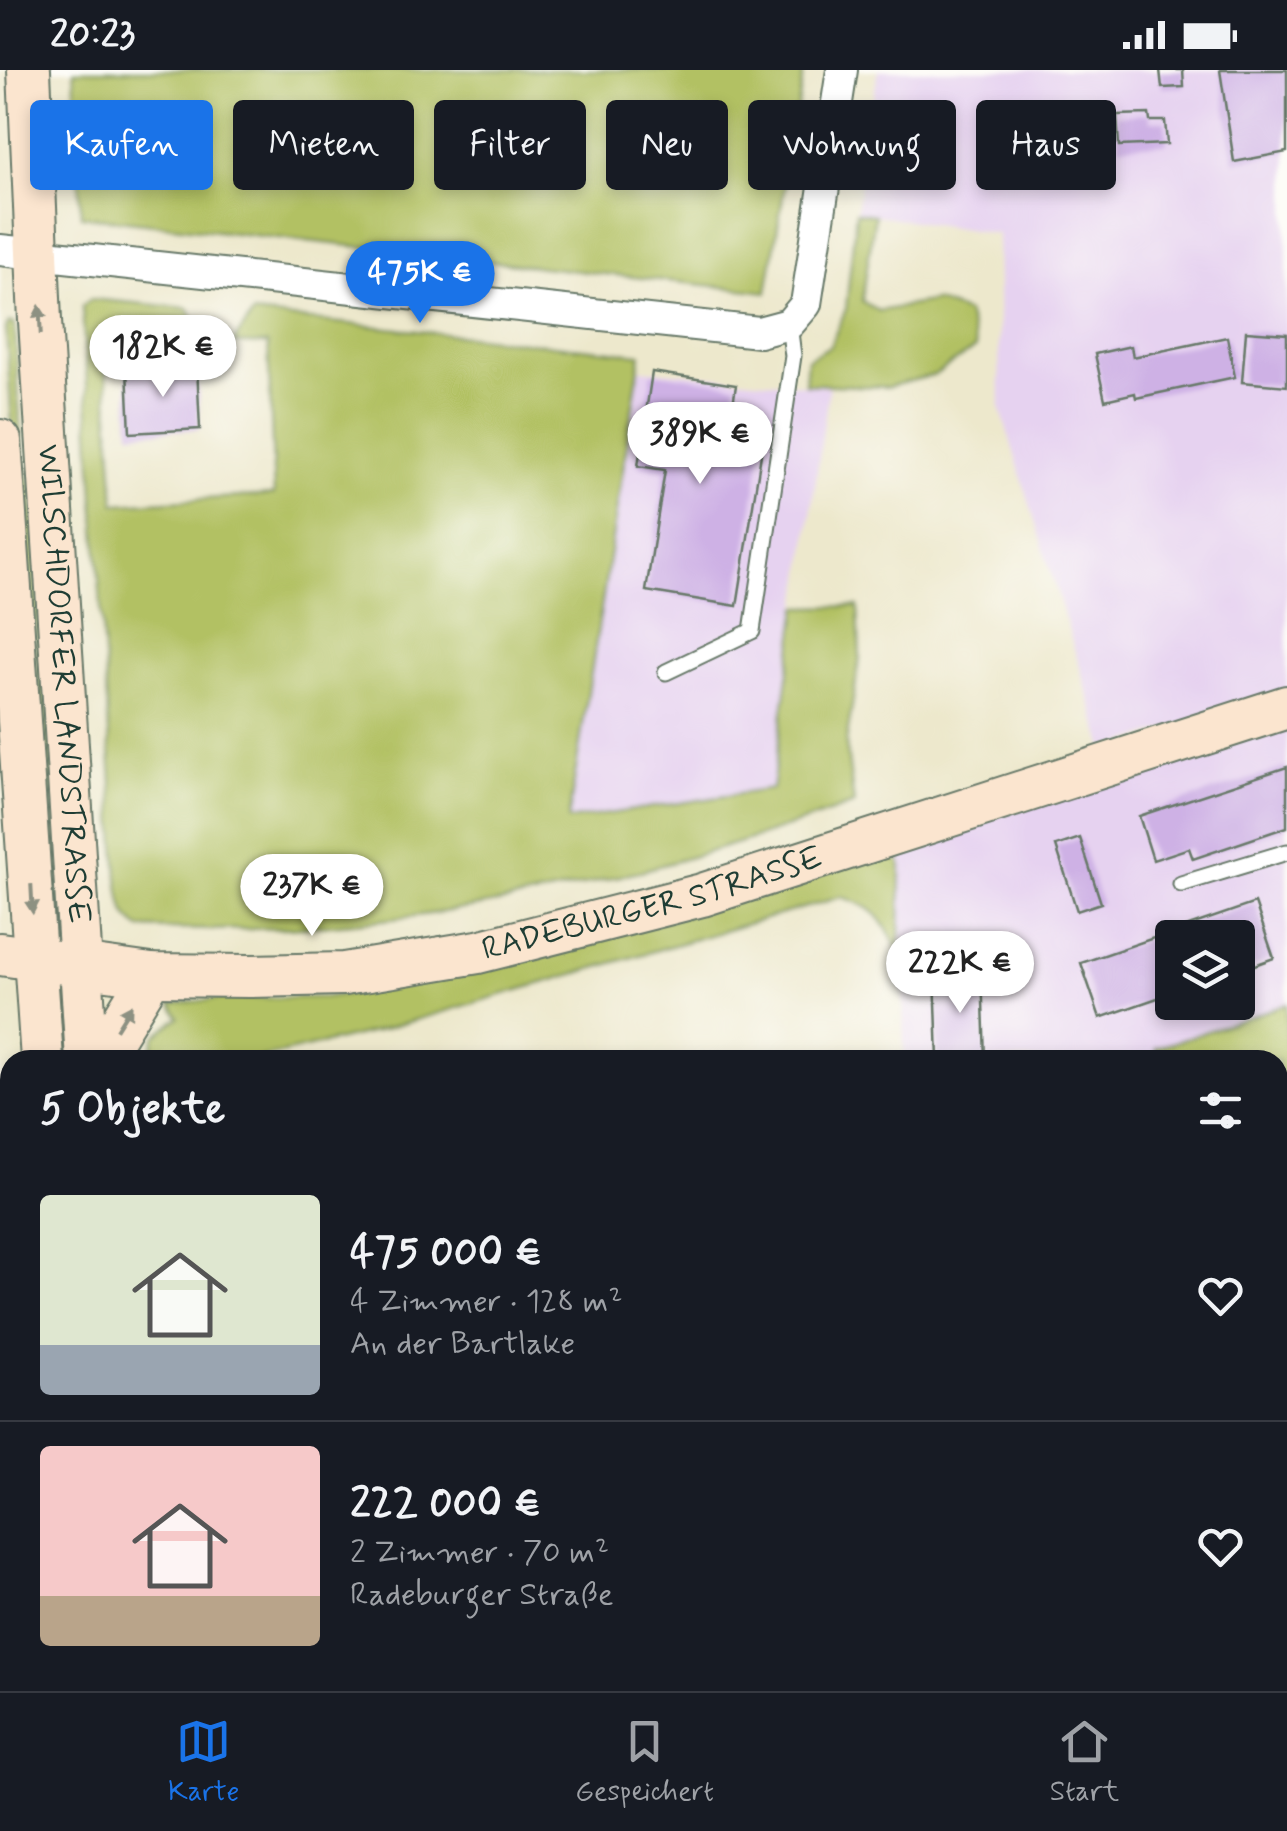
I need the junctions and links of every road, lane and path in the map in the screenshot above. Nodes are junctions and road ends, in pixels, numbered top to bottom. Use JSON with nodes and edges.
{"nodes":[{"id":1,"x":29,"y":70,"type":"edge"},
{"id":2,"x":842,"y":70,"type":"edge"},
{"id":3,"x":18,"y":252,"type":"edge"},
{"id":4,"x":797,"y":314,"type":"junction"},
{"id":5,"x":0,"y":441,"type":"edge"},
{"id":6,"x":666,"y":672,"type":"dead end"},
{"id":7,"x":1287,"y":707,"type":"edge"},
{"id":8,"x":1287,"y":852,"type":"edge"},
{"id":9,"x":1181,"y":884,"type":"dead end"},
{"id":10,"x":18,"y":957,"type":"edge"},
{"id":11,"x":80,"y":964,"type":"junction"},
{"id":12,"x":150,"y":975,"type":"junction"},
{"id":13,"x":40,"y":1050,"type":"edge"},
{"id":14,"x":86,"y":1050,"type":"edge"},
{"id":15,"x":105,"y":1050,"type":"edge"}],
"edges":[{"from":1,"to":3,"type":"main road","name":"WILSCHDORFER LANDSTRASSE"},
{"from":2,"to":4,"type":"street"},
{"from":3,"to":4,"type":"street"},
{"from":11,"to":3,"type":"main road","name":"WILSCHDORFER LANDSTRASSE","one_way":true},
{"from":4,"to":6,"type":"lane"},
{"from":5,"to":10,"type":"main road","name":"WILSCHDORFER LANDSTRASSE","one_way":true},
{"from":7,"to":12,"type":"main road","name":"RADEBURGER STRASSE"},
{"from":8,"to":9,"type":"lane"},
{"from":10,"to":11,"type":"main road","name":"RADEBURGER STRASSE"},
{"from":10,"to":13,"type":"main road","name":"WILSCHDORFER LANDSTRASSE"},
{"from":11,"to":12,"type":"main road","name":"RADEBURGER STRASSE"},
{"from":11,"to":14,"type":"main road","name":"WILSCHDORFER LANDSTRASSE"},
{"from":15,"to":12,"type":"main road","one_way":true}]}
